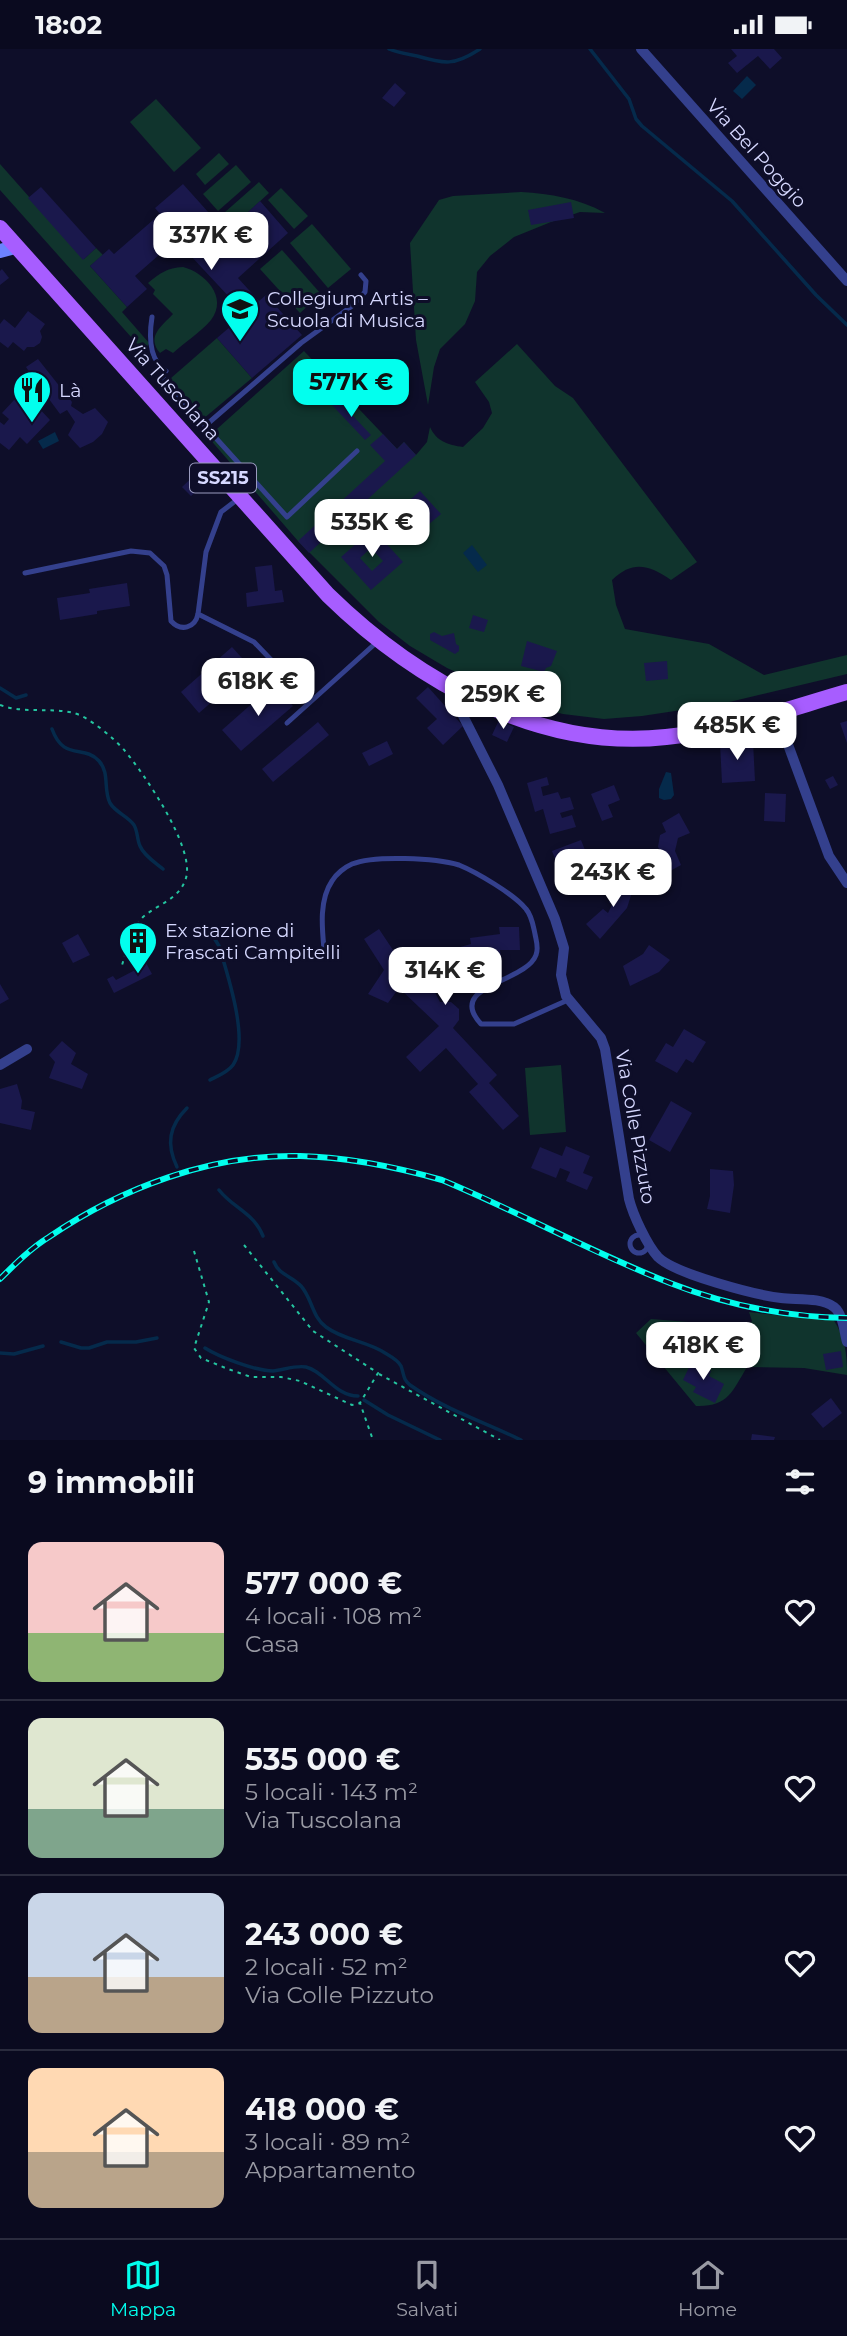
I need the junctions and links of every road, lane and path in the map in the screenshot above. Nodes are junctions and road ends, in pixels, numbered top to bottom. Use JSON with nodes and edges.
{"nodes":[{"id":1,"x":641,"y":49,"type":"edge"},
{"id":2,"x":1,"y":230,"type":"edge"},
{"id":3,"x":5,"y":249,"type":"edge"},
{"id":4,"x":361,"y":275,"type":"dead end"},
{"id":5,"x":847,"y":281,"type":"edge"},
{"id":6,"x":152,"y":317,"type":"dead end"},
{"id":7,"x":205,"y":426,"type":"junction"},
{"id":8,"x":357,"y":451,"type":"dead end"},
{"id":9,"x":240,"y":497,"type":"junction"},
{"id":10,"x":25,"y":573,"type":"dead end"},
{"id":11,"x":198,"y":614,"type":"junction"},
{"id":12,"x":379,"y":640,"type":"junction"},
{"id":13,"x":449,"y":688,"type":"junction"},
{"id":14,"x":301,"y":691,"type":"dead end"},
{"id":15,"x":847,"y":692,"type":"edge"},
{"id":16,"x":0,"y":705,"type":"edge"},
{"id":17,"x":776,"y":712,"type":"junction"},
{"id":18,"x":287,"y":723,"type":"dead end"},
{"id":19,"x":847,"y":883,"type":"edge"},
{"id":20,"x":324,"y":949,"type":"dead end"},
{"id":21,"x":122,"y":965,"type":"dead end"},
{"id":22,"x":568,"y":1000,"type":"junction"},
{"id":23,"x":27,"y":1049,"type":"dead end"},
{"id":24,"x":0,"y":1065,"type":"edge"},
{"id":25,"x":244,"y":1245,"type":"dead end"},
{"id":26,"x":194,"y":1251,"type":"dead end"},
{"id":27,"x":847,"y":1342,"type":"edge"},
{"id":28,"x":378,"y":1373,"type":"junction"},
{"id":29,"x":360,"y":1402,"type":"junction"},
{"id":30,"x":373,"y":1440,"type":"edge"},
{"id":31,"x":500,"y":1440,"type":"edge"}],
"edges":[{"from":1,"to":5,"type":"street","name":"Via Bel Poggio"},
{"from":2,"to":3,"type":"main road","name":"Via Tuscolana","number":"SS215"},
{"from":3,"to":9,"type":"main road","name":"Via Tuscolana","number":"SS215"},
{"from":4,"to":7,"type":"lane"},
{"from":6,"to":7,"type":"lane"},
{"from":7,"to":8,"type":"lane"},
{"from":9,"to":11,"type":"lane"},
{"from":9,"to":12,"type":"main road","name":"Via Tuscolana","number":"SS215"},
{"from":10,"to":11,"type":"lane"},
{"from":11,"to":14,"type":"lane"},
{"from":12,"to":13,"type":"main road","name":"Via Tuscolana","number":"SS215"},
{"from":12,"to":18,"type":"lane"},
{"from":13,"to":17,"type":"main road","name":"Via Tuscolana","number":"SS215"},
{"from":13,"to":22,"type":"street"},
{"from":15,"to":17,"type":"main road","name":"Via Tuscolana","number":"SS215"},
{"from":16,"to":21,"type":"path"},
{"from":17,"to":19,"type":"street"},
{"from":20,"to":22,"type":"lane"},
{"from":22,"to":27,"type":"street","name":"Via Colle Pizzuto"},
{"from":23,"to":24,"type":"street"},
{"from":25,"to":28,"type":"path"},
{"from":26,"to":29,"type":"path"},
{"from":28,"to":29,"type":"path"},
{"from":28,"to":31,"type":"path"},
{"from":29,"to":30,"type":"path"}]}
